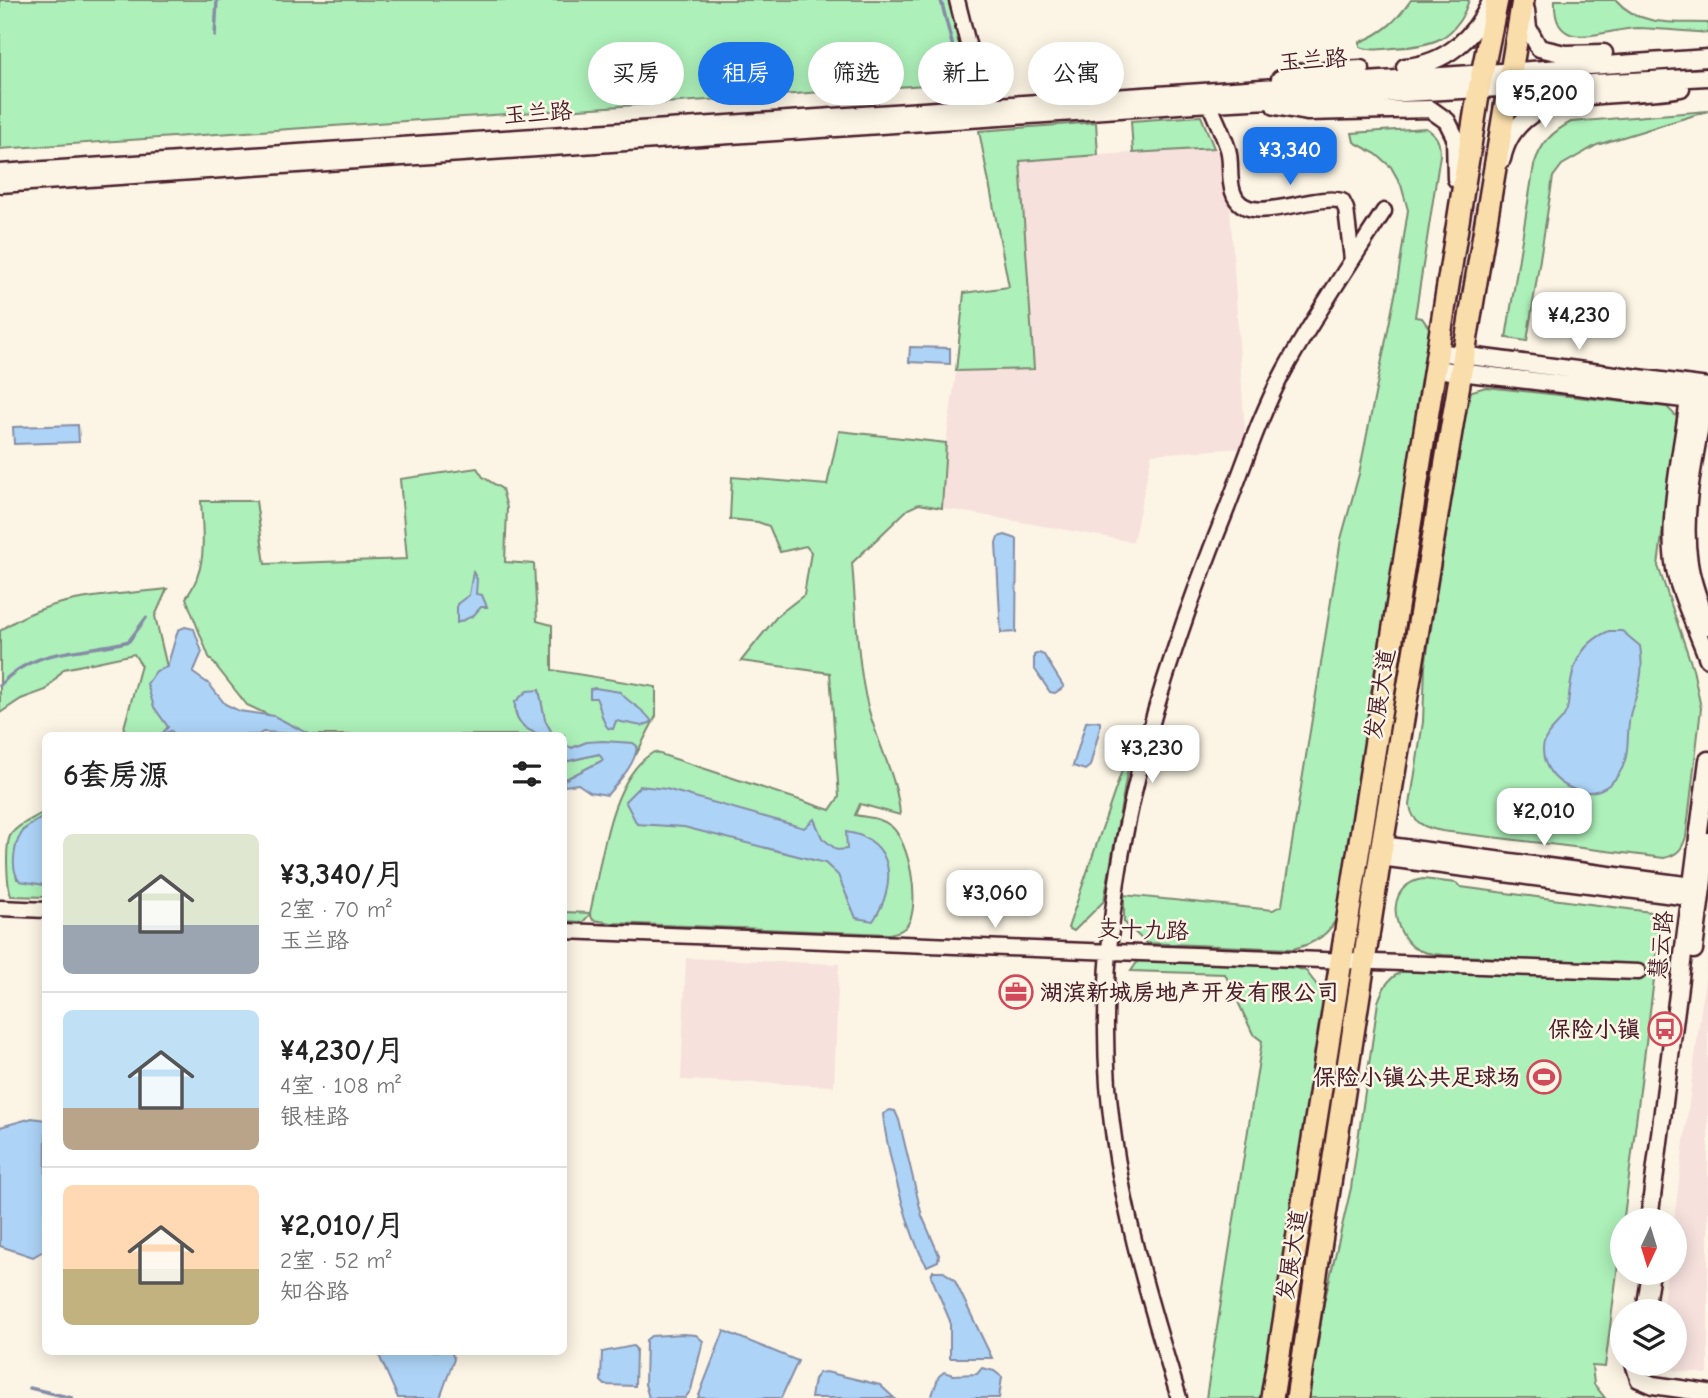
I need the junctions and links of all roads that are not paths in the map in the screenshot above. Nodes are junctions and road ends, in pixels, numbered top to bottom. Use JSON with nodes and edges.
{"nodes":[{"id":1,"x":957,"y":0,"type":"edge"},
{"id":2,"x":1492,"y":0,"type":"edge"},
{"id":3,"x":1497,"y":0,"type":"edge"},
{"id":4,"x":1525,"y":0,"type":"edge"},
{"id":5,"x":1708,"y":56,"type":"edge"},
{"id":6,"x":1508,"y":79,"type":"junction"},
{"id":7,"x":1708,"y":79,"type":"edge"},
{"id":8,"x":1481,"y":80,"type":"junction"},
{"id":9,"x":1249,"y":94,"type":"junction"},
{"id":10,"x":1209,"y":103,"type":"junction"},
{"id":11,"x":985,"y":111,"type":"junction"},
{"id":12,"x":0,"y":173,"type":"edge"},
{"id":13,"x":0,"y":184,"type":"edge"},
{"id":14,"x":1384,"y":211,"type":"dead end"},
{"id":15,"x":1353,"y":260,"type":"junction"},
{"id":16,"x":1449,"y":283,"type":"junction"},
{"id":17,"x":1474,"y":285,"type":"junction"},
{"id":18,"x":1437,"y":361,"type":"junction"},
{"id":19,"x":1461,"y":364,"type":"junction"},
{"id":20,"x":1701,"y":394,"type":"edge"},
{"id":21,"x":1708,"y":625,"type":"edge"},
{"id":22,"x":1708,"y":659,"type":"edge"},
{"id":23,"x":1708,"y":760,"type":"edge"},
{"id":24,"x":1708,"y":841,"type":"edge"},
{"id":25,"x":1381,"y":851,"type":"junction"},
{"id":26,"x":1695,"y":892,"type":"junction"},
{"id":27,"x":0,"y":908,"type":"edge"},
{"id":28,"x":42,"y":910,"type":"edge"},
{"id":29,"x":567,"y":931,"type":"edge"},
{"id":30,"x":1110,"y":952,"type":"junction"},
{"id":31,"x":1342,"y":961,"type":"junction"},
{"id":32,"x":1363,"y":962,"type":"junction"},
{"id":33,"x":1638,"y":972,"type":"dead end"},
{"id":34,"x":1651,"y":1208,"type":"edge"},
{"id":35,"x":1659,"y":1208,"type":"edge"},
{"id":36,"x":1638,"y":1376,"type":"edge"},
{"id":37,"x":1648,"y":1376,"type":"edge"},
{"id":38,"x":1653,"y":1382,"type":"junction"},
{"id":39,"x":1708,"y":1385,"type":"edge"},
{"id":40,"x":1708,"y":1393,"type":"edge"},
{"id":41,"x":1180,"y":1398,"type":"edge"},
{"id":42,"x":1272,"y":1398,"type":"edge"},
{"id":43,"x":1297,"y":1398,"type":"edge"}],
"edges":[{"from":1,"to":11,"type":"street"},
{"from":2,"to":9,"type":"street"},
{"from":3,"to":8,"type":"main road","name":"发展大道"},
{"from":4,"to":5,"type":"street"},
{"from":4,"to":6,"type":"main road","name":"发展大道"},
{"from":5,"to":6,"type":"street","name":"玉兰路"},
{"from":6,"to":7,"type":"street","name":"玉兰路"},
{"from":6,"to":8,"type":"street","name":"玉兰路"},
{"from":6,"to":17,"type":"main road","name":"发展大道"},
{"from":7,"to":17,"type":"street"},
{"from":8,"to":9,"type":"street","name":"玉兰路"},
{"from":8,"to":16,"type":"main road","name":"发展大道"},
{"from":9,"to":10,"type":"street","name":"玉兰路"},
{"from":9,"to":11,"type":"street","name":"玉兰路"},
{"from":9,"to":16,"type":"street"},
{"from":10,"to":11,"type":"street","name":"玉兰路"},
{"from":10,"to":15,"type":"street"},
{"from":11,"to":12,"type":"street","name":"玉兰路"},
{"from":11,"to":13,"type":"street","name":"玉兰路"},
{"from":14,"to":15,"type":"street"},
{"from":15,"to":30,"type":"street"},
{"from":16,"to":18,"type":"main road","name":"发展大道"},
{"from":17,"to":19,"type":"main road","name":"发展大道"},
{"from":18,"to":19,"type":"street"},
{"from":18,"to":31,"type":"main road","name":"发展大道"},
{"from":19,"to":20,"type":"street"},
{"from":19,"to":25,"type":"main road","name":"发展大道"},
{"from":20,"to":21,"type":"street"},
{"from":20,"to":22,"type":"street"},
{"from":23,"to":26,"type":"street","name":"慧云路"},
{"from":24,"to":26,"type":"street","name":"慧云路"},
{"from":25,"to":26,"type":"street"},
{"from":25,"to":32,"type":"main road","name":"发展大道"},
{"from":26,"to":34,"type":"street","name":"慧云路"},
{"from":26,"to":35,"type":"street","name":"慧云路"},
{"from":27,"to":28,"type":"street"},
{"from":29,"to":30,"type":"street","name":"支十九路"},
{"from":30,"to":31,"type":"street","name":"支十九路"},
{"from":30,"to":41,"type":"street"},
{"from":31,"to":32,"type":"street","name":"支十九路"},
{"from":31,"to":42,"type":"main road","name":"发展大道"},
{"from":32,"to":33,"type":"street","name":"支十九路"},
{"from":32,"to":43,"type":"main road","name":"发展大道"},
{"from":36,"to":38,"type":"street"},
{"from":37,"to":38,"type":"street"},
{"from":38,"to":39,"type":"street"},
{"from":38,"to":40,"type":"street"}]}
